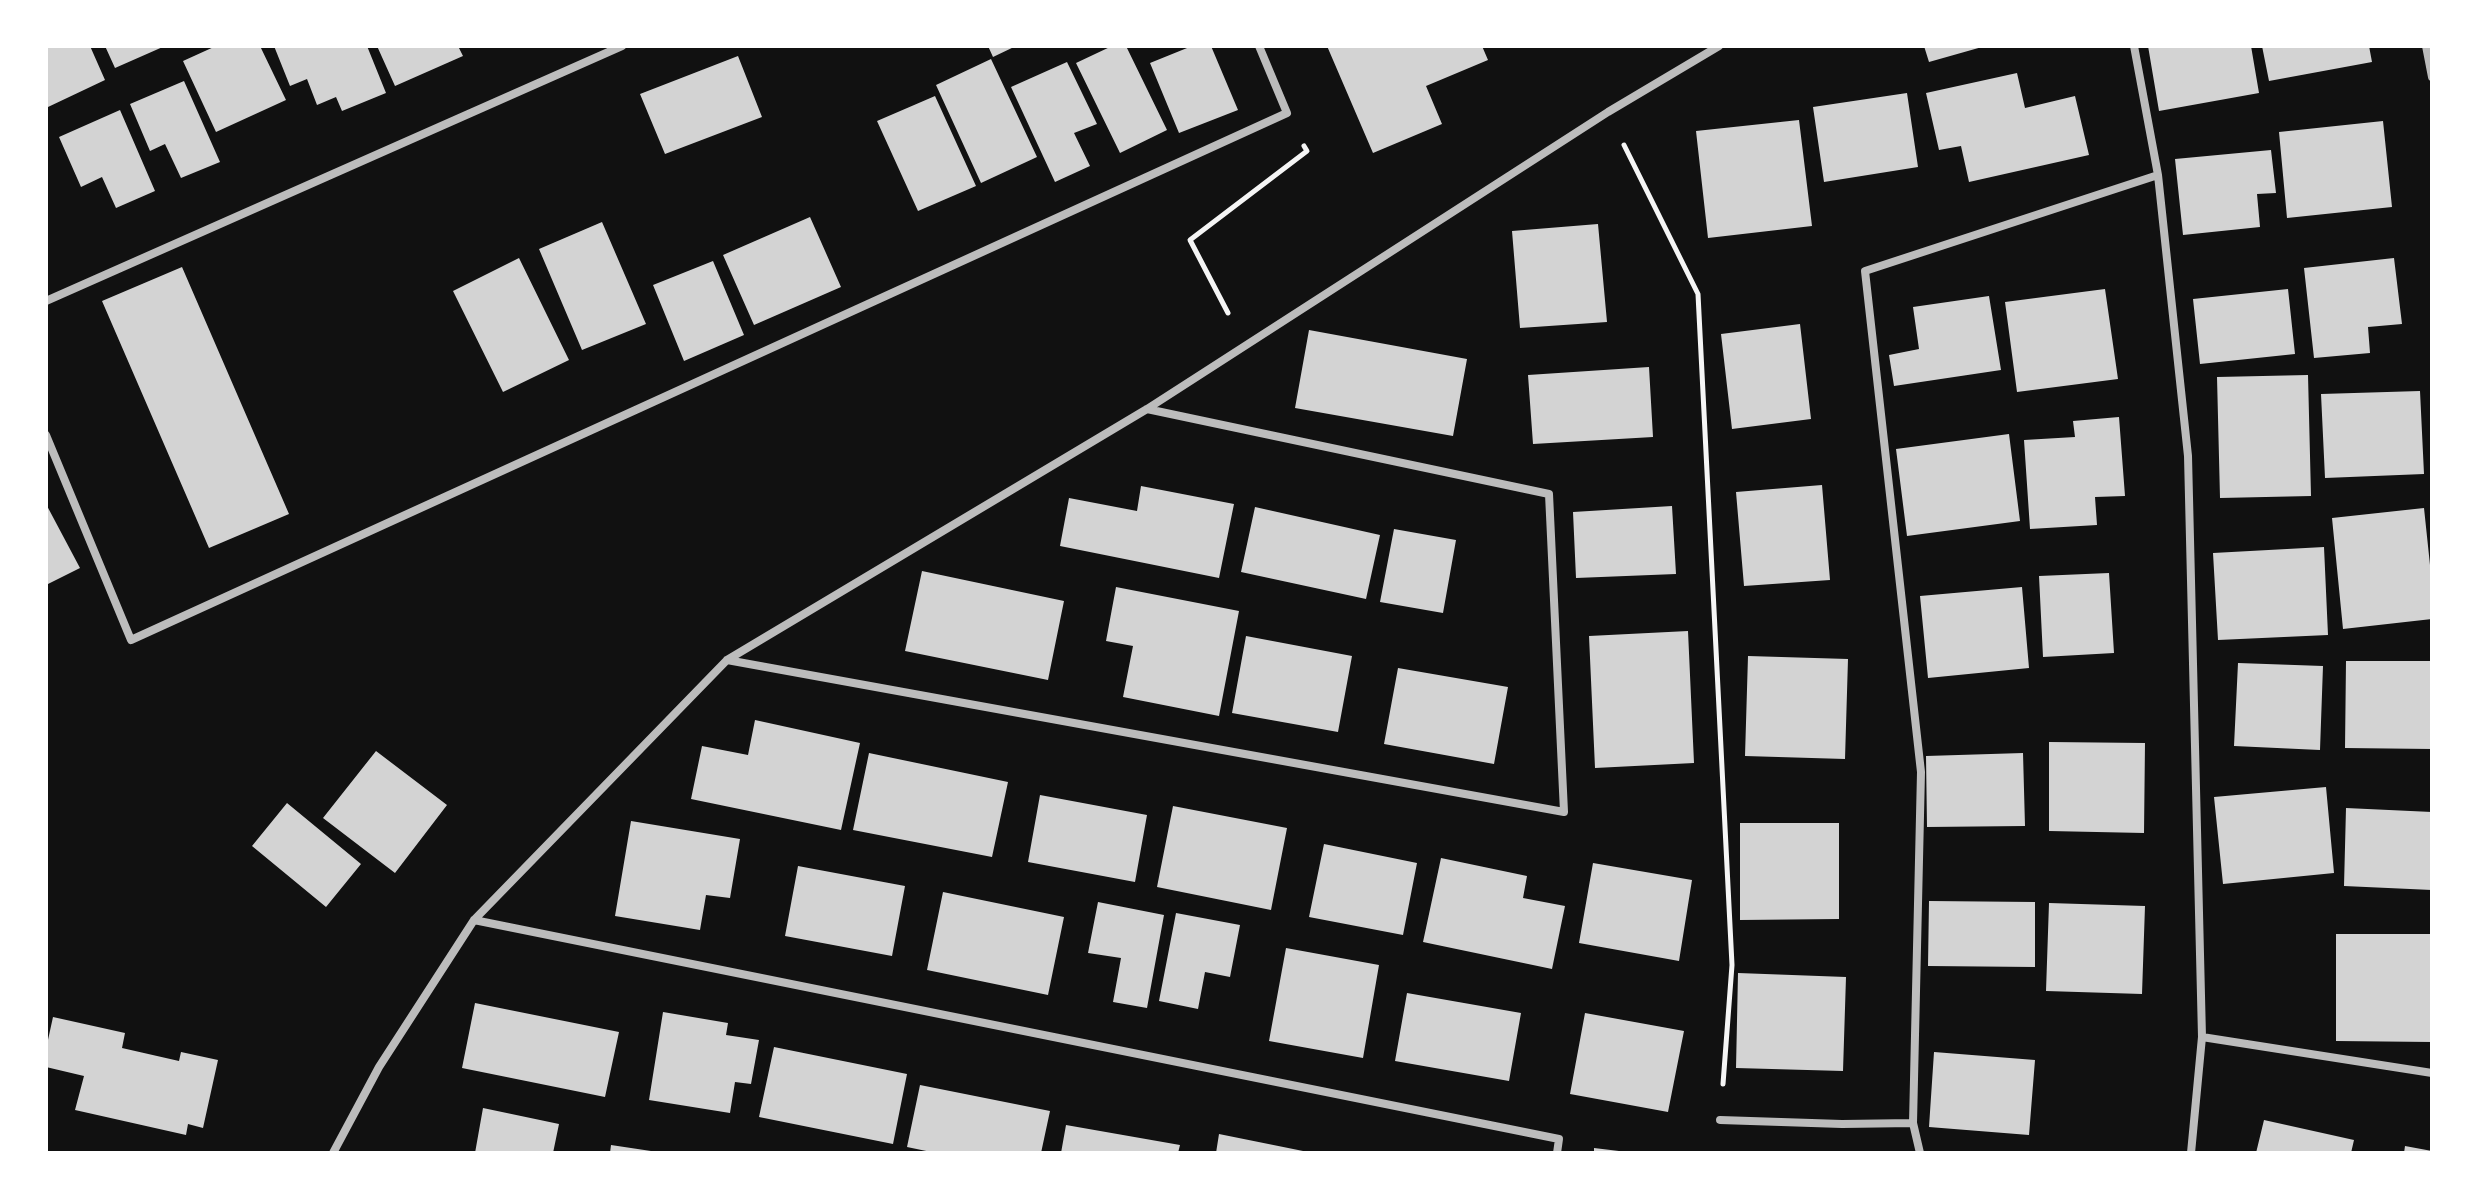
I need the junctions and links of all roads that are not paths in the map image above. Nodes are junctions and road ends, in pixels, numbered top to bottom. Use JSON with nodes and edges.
{"nodes":[{"id":1,"x":622,"y":46,"type":"edge"},
{"id":2,"x":1259,"y":46,"type":"edge"},
{"id":3,"x":1719,"y":46,"type":"edge"},
{"id":4,"x":2134,"y":46,"type":"edge"},
{"id":5,"x":2426,"y":46,"type":"edge"},
{"id":6,"x":2432,"y":77,"type":"edge"},
{"id":7,"x":2158,"y":175,"type":"junction"},
{"id":8,"x":46,"y":301,"type":"edge"},
{"id":9,"x":1147,"y":409,"type":"junction"},
{"id":10,"x":46,"y":435,"type":"edge"},
{"id":11,"x":727,"y":660,"type":"junction"},
{"id":12,"x":474,"y":920,"type":"junction"},
{"id":13,"x":2202,"y":1037,"type":"junction"},
{"id":14,"x":2432,"y":1073,"type":"edge"},
{"id":15,"x":1720,"y":1120,"type":"road end"},
{"id":16,"x":1913,"y":1123,"type":"junction"},
{"id":17,"x":333,"y":1153,"type":"edge"},
{"id":18,"x":1557,"y":1153,"type":"edge"},
{"id":19,"x":1920,"y":1153,"type":"edge"},
{"id":20,"x":2191,"y":1153,"type":"edge"}],
"edges":[{"from":1,"to":8,"type":"street"},
{"from":2,"to":10,"type":"street"},
{"from":3,"to":9,"type":"street"},
{"from":4,"to":7,"type":"street"},
{"from":5,"to":6,"type":"street"},
{"from":7,"to":13,"type":"street"},
{"from":7,"to":16,"type":"street"},
{"from":9,"to":11,"type":"street"},
{"from":9,"to":11,"type":"street"},
{"from":11,"to":12,"type":"street"},
{"from":12,"to":17,"type":"street"},
{"from":12,"to":18,"type":"street"},
{"from":13,"to":14,"type":"street"},
{"from":13,"to":20,"type":"street"},
{"from":15,"to":16,"type":"street"},
{"from":16,"to":19,"type":"street"}]}
